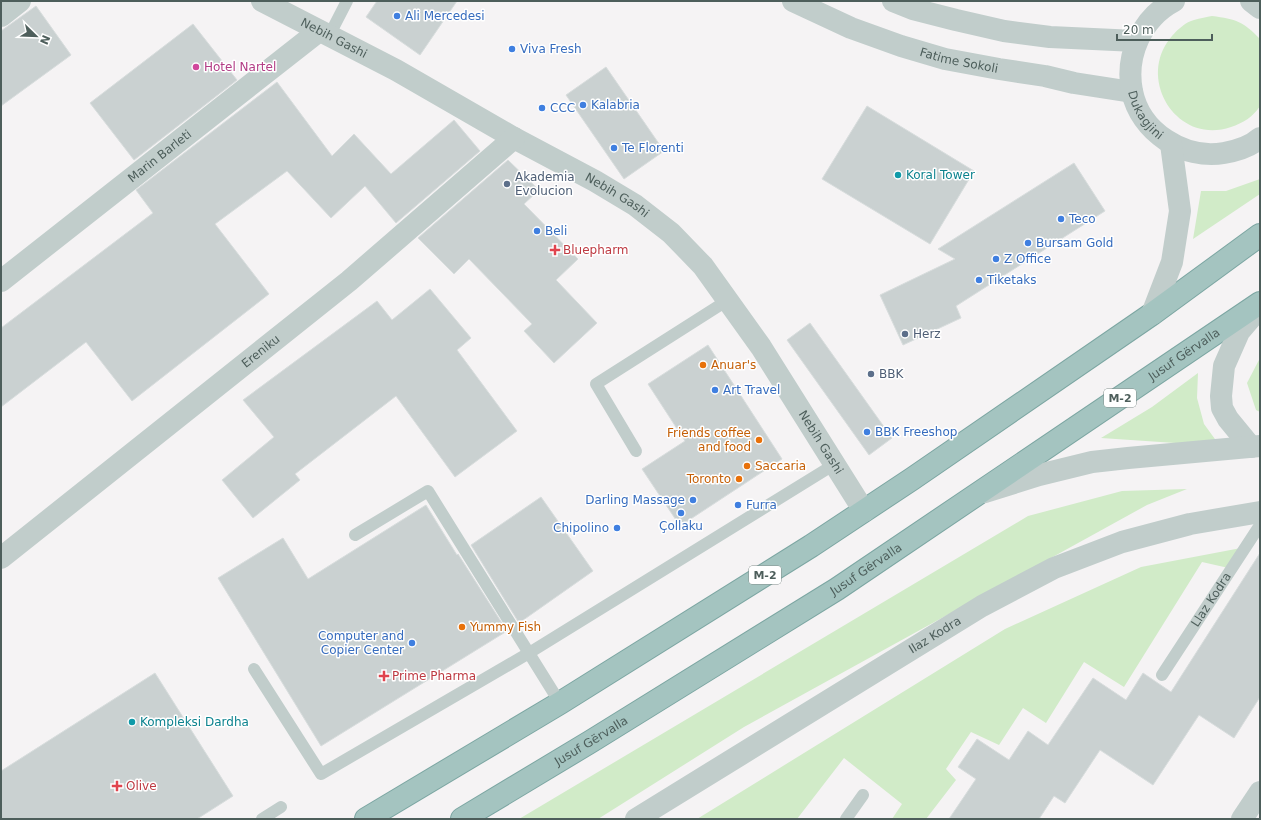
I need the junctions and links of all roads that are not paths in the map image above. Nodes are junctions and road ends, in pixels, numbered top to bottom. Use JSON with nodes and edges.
{"nodes":[{"id":1,"x":20,"y":1,"type":"edge"},
{"id":2,"x":262,"y":1,"type":"edge"},
{"id":3,"x":347,"y":1,"type":"edge"},
{"id":4,"x":793,"y":1,"type":"edge"},
{"id":5,"x":893,"y":1,"type":"edge"},
{"id":6,"x":1174,"y":1,"type":"edge"},
{"id":7,"x":1251,"y":1,"type":"edge"},
{"id":8,"x":1260,"y":8,"type":"edge"},
{"id":9,"x":1,"y":16,"type":"edge"},
{"id":10,"x":324,"y":33,"type":"junction"},
{"id":11,"x":1136,"y":42,"type":"junction"},
{"id":12,"x":1132,"y":92,"type":"junction"},
{"id":13,"x":514,"y":138,"type":"junction"},
{"id":14,"x":1260,"y":138,"type":"edge"},
{"id":15,"x":1171,"y":144,"type":"junction"},
{"id":16,"x":1260,"y":235,"type":"edge"},
{"id":17,"x":1,"y":281,"type":"edge"},
{"id":18,"x":728,"y":300,"type":"junction"},
{"id":19,"x":1260,"y":303,"type":"edge"},
{"id":20,"x":1260,"y":307,"type":"edge"},
{"id":21,"x":1152,"y":314,"type":"junction"},
{"id":22,"x":1256,"y":447,"type":"edge"},
{"id":23,"x":636,"y":451,"type":"dead end"},
{"id":24,"x":835,"y":464,"type":"junction"},
{"id":25,"x":980,"y":493,"type":"junction"},
{"id":26,"x":864,"y":511,"type":"junction"},
{"id":27,"x":1260,"y":512,"type":"edge"},
{"id":28,"x":1260,"y":525,"type":"edge"},
{"id":29,"x":355,"y":535,"type":"dead end"},
{"id":30,"x":1,"y":558,"type":"edge"},
{"id":31,"x":529,"y":653,"type":"junction"},
{"id":32,"x":254,"y":669,"type":"dead end"},
{"id":33,"x":1162,"y":675,"type":"dead end"},
{"id":34,"x":560,"y":703,"type":"junction"},
{"id":35,"x":1260,"y":792,"type":"edge"},
{"id":36,"x":863,"y":795,"type":"dead end"},
{"id":37,"x":281,"y":808,"type":"dead end"},
{"id":38,"x":262,"y":819,"type":"edge"},
{"id":39,"x":366,"y":819,"type":"edge"},
{"id":40,"x":462,"y":819,"type":"edge"},
{"id":41,"x":636,"y":819,"type":"edge"},
{"id":42,"x":846,"y":819,"type":"edge"},
{"id":43,"x":1242,"y":819,"type":"edge"}],
"edges":[{"from":1,"to":9,"type":"street"},
{"from":2,"to":10,"type":"street","name":"Nebih Gashi"},
{"from":3,"to":10,"type":"lane"},
{"from":4,"to":12,"type":"street","name":"Fatime Sokoli"},
{"from":5,"to":11,"type":"street"},
{"from":6,"to":11,"type":"street","name":"Dukagjini"},
{"from":7,"to":8,"type":"street"},
{"from":10,"to":13,"type":"street","name":"Nebih Gashi"},
{"from":10,"to":17,"type":"street","name":"Marin Barleti"},
{"from":11,"to":12,"type":"street","name":"Dukagjini"},
{"from":12,"to":15,"type":"street","name":"Dukagjini"},
{"from":13,"to":18,"type":"street","name":"Nebih Gashi"},
{"from":13,"to":30,"type":"street","name":"Ereniku"},
{"from":14,"to":15,"type":"street","name":"Dukagjini"},
{"from":15,"to":21,"type":"street"},
{"from":16,"to":21,"type":"highway","number":"M-2"},
{"from":18,"to":23,"type":"lane"},
{"from":18,"to":24,"type":"street","name":"Nebih Gashi"},
{"from":19,"to":25,"type":"highway","name":"Jusuf Gërvalla","number":"M-2"},
{"from":20,"to":22,"type":"street"},
{"from":21,"to":26,"type":"highway","number":"M-2"},
{"from":22,"to":25,"type":"street"},
{"from":24,"to":26,"type":"street","name":"Nebih Gashi"},
{"from":24,"to":31,"type":"lane"},
{"from":25,"to":40,"type":"highway","name":"Jusuf Gërvalla","number":"M-2"},
{"from":26,"to":34,"type":"highway","number":"M-2"},
{"from":27,"to":41,"type":"street","name":"Ilaz Kodra"},
{"from":28,"to":33,"type":"lane","name":"Llaz Kodra"},
{"from":29,"to":31,"type":"lane"},
{"from":31,"to":32,"type":"lane"},
{"from":31,"to":34,"type":"lane"},
{"from":34,"to":39,"type":"highway","number":"M-2"},
{"from":35,"to":43,"type":"street"},
{"from":36,"to":42,"type":"lane"},
{"from":37,"to":38,"type":"lane"}]}
